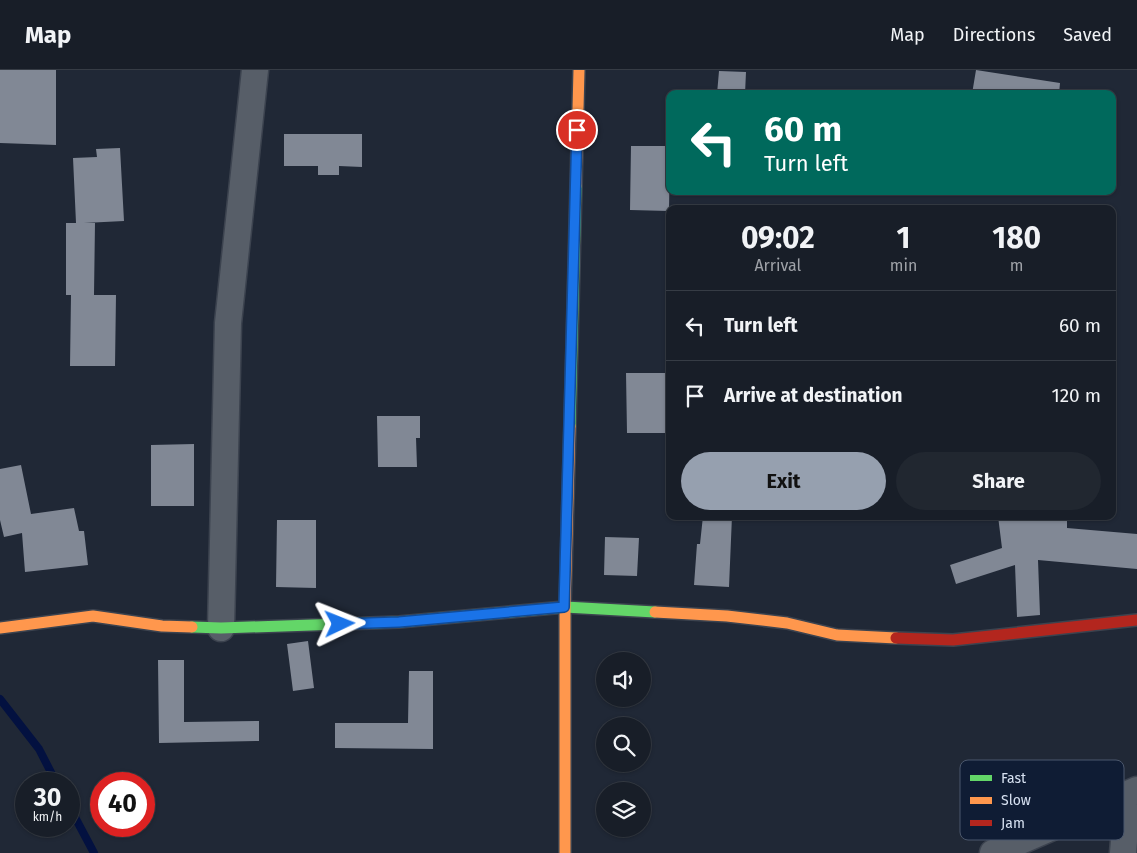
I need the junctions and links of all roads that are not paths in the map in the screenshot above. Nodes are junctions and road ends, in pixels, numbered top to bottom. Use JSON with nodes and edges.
{"nodes":[{"id":1,"x":255,"y":70,"type":"edge"},
{"id":2,"x":579,"y":70,"type":"edge"},
{"id":3,"x":564,"y":607,"type":"junction"},
{"id":4,"x":1137,"y":620,"type":"edge"},
{"id":5,"x":0,"y":628,"type":"edge"},
{"id":6,"x":221,"y":628,"type":"junction"},
{"id":7,"x":1133,"y":792,"type":"edge"},
{"id":8,"x":1023,"y":840,"type":"edge"},
{"id":9,"x":566,"y":853,"type":"edge"},
{"id":10,"x":993,"y":853,"type":"edge"},
{"id":11,"x":1123,"y":853,"type":"edge"}],
"edges":[{"from":1,"to":6,"type":"street"},
{"from":2,"to":3,"type":"street"},
{"from":3,"to":4,"type":"street"},
{"from":3,"to":6,"type":"street"},
{"from":3,"to":9,"type":"street"},
{"from":5,"to":6,"type":"street"},
{"from":7,"to":11,"type":"street"},
{"from":8,"to":10,"type":"street"}]}
